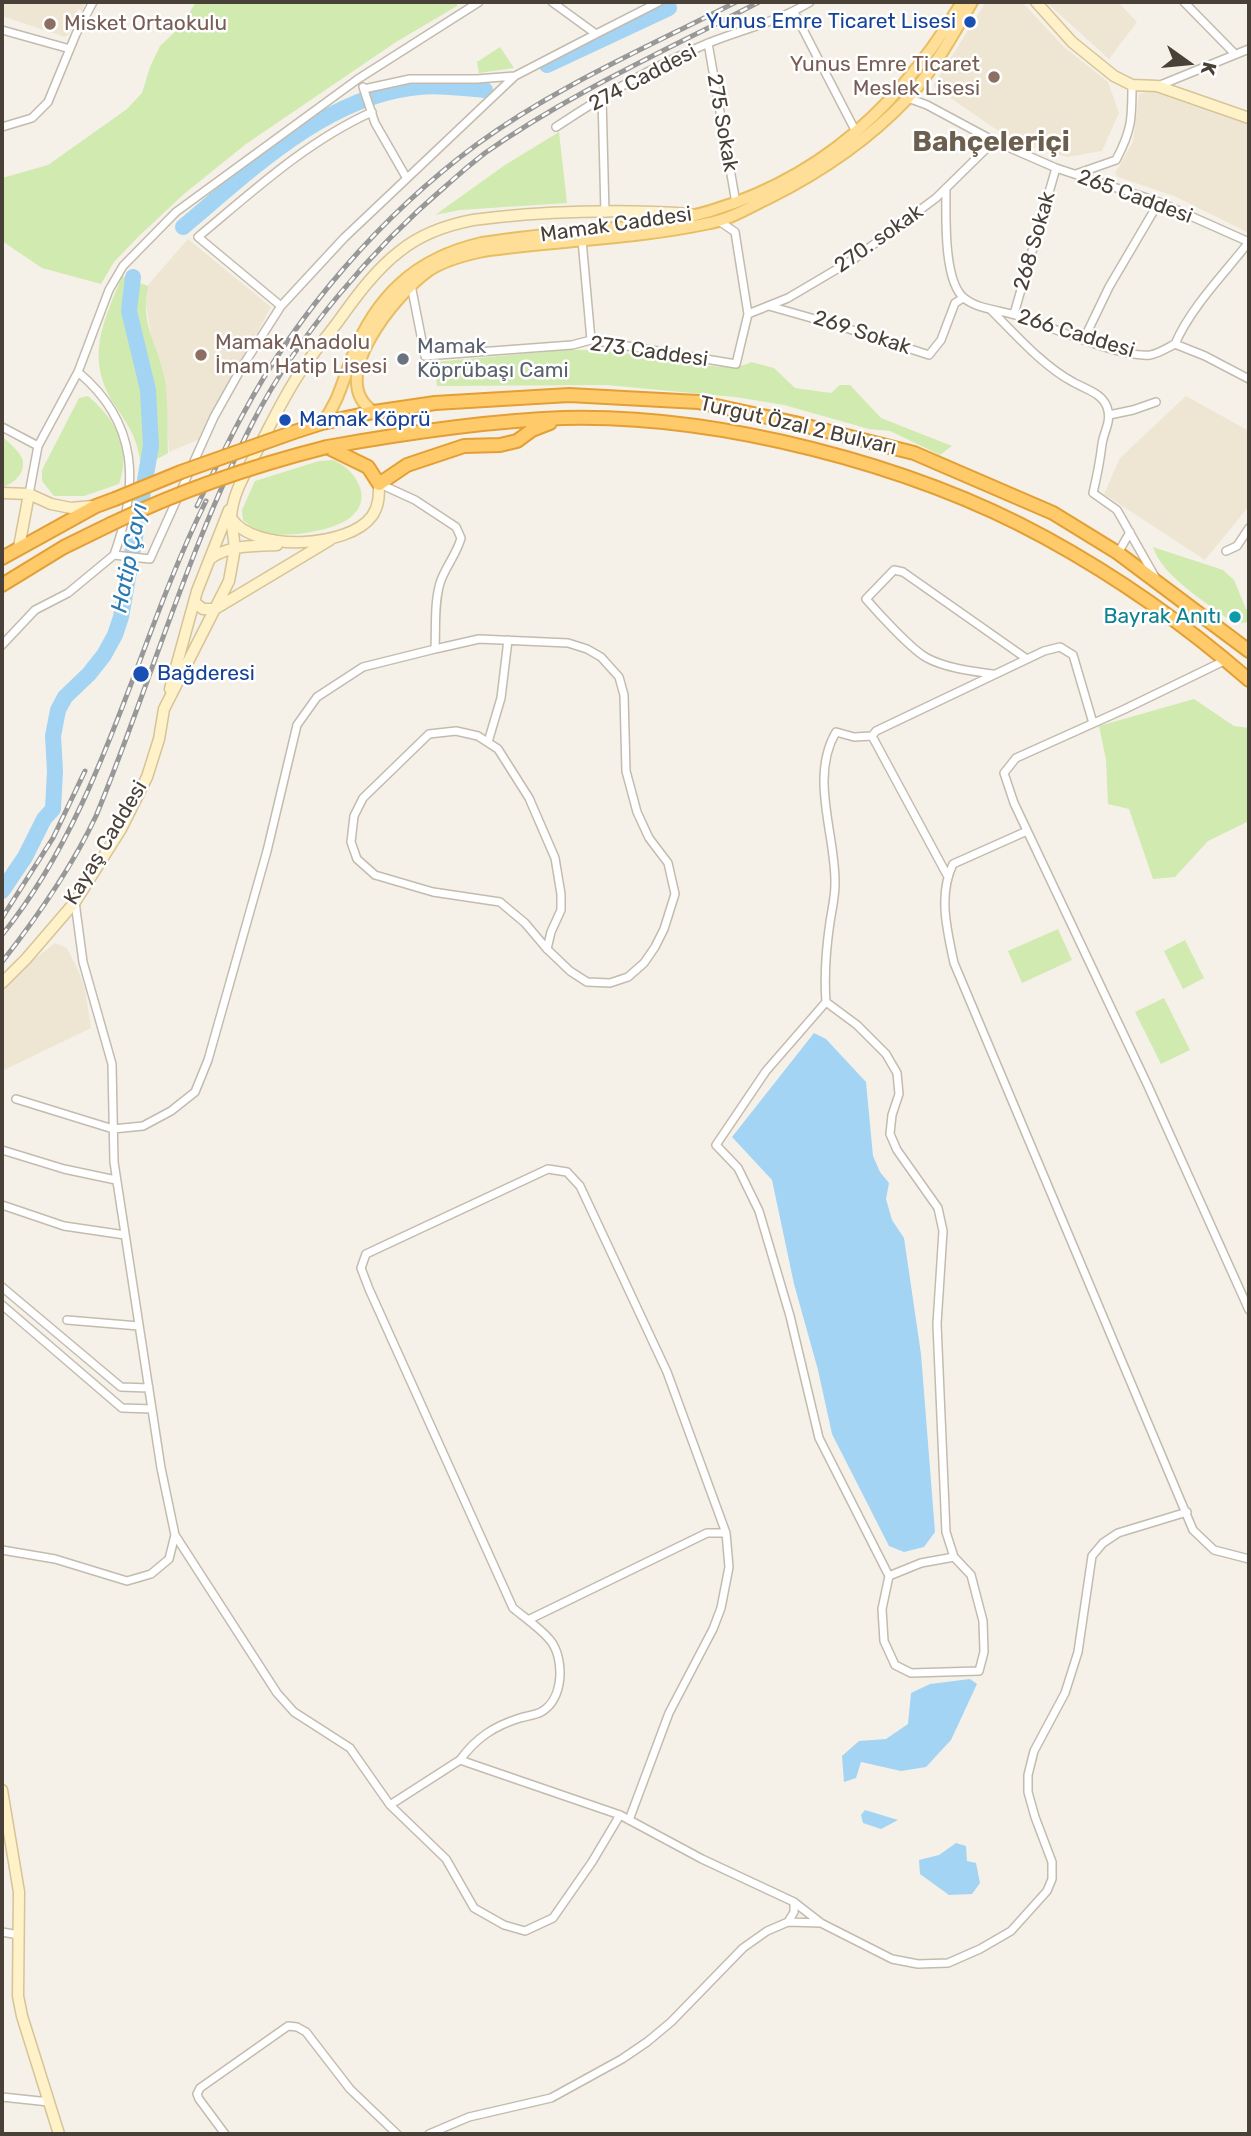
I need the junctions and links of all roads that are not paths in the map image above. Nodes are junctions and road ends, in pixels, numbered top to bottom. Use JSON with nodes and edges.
{"nodes":[{"id":1,"x":93,"y":2,"type":"edge"},
{"id":2,"x":552,"y":2,"type":"edge"},
{"id":3,"x":659,"y":2,"type":"edge"},
{"id":4,"x":810,"y":2,"type":"edge"},
{"id":5,"x":962,"y":2,"type":"edge"},
{"id":6,"x":972,"y":2,"type":"edge"},
{"id":7,"x":1036,"y":2,"type":"edge"},
{"id":8,"x":1184,"y":2,"type":"edge"},
{"id":9,"x":475,"y":3,"type":"edge"},
{"id":10,"x":794,"y":12,"type":"junction"},
{"id":11,"x":2,"y":30,"type":"edge"},
{"id":12,"x":596,"y":34,"type":"junction"},
{"id":13,"x":708,"y":43,"type":"junction"},
{"id":14,"x":70,"y":49,"type":"junction"},
{"id":15,"x":1249,"y":49,"type":"edge"},
{"id":16,"x":1235,"y":54,"type":"junction"},
{"id":17,"x":515,"y":76,"type":"junction"},
{"id":18,"x":358,"y":79,"type":"junction"},
{"id":19,"x":1132,"y":85,"type":"junction"},
{"id":20,"x":1157,"y":86,"type":"junction"},
{"id":21,"x":365,"y":92,"type":"junction"},
{"id":22,"x":602,"y":97,"type":"junction"},
{"id":23,"x":908,"y":98,"type":"junction"},
{"id":24,"x":371,"y":109,"type":"junction"},
{"id":25,"x":1249,"y":118,"type":"edge"},
{"id":26,"x":2,"y":127,"type":"edge"},
{"id":27,"x":556,"y":127,"type":"dead end"},
{"id":28,"x":856,"y":132,"type":"junction"},
{"id":29,"x":994,"y":141,"type":"junction"},
{"id":30,"x":1056,"y":169,"type":"junction"},
{"id":31,"x":1075,"y":174,"type":"junction"},
{"id":32,"x":406,"y":177,"type":"junction"},
{"id":33,"x":946,"y":188,"type":"junction"},
{"id":34,"x":1159,"y":202,"type":"junction"},
{"id":35,"x":736,"y":203,"type":"junction"},
{"id":36,"x":606,"y":213,"type":"junction"},
{"id":37,"x":718,"y":215,"type":"junction"},
{"id":38,"x":699,"y":220,"type":"junction"},
{"id":39,"x":582,"y":240,"type":"junction"},
{"id":40,"x":1249,"y":242,"type":"edge"},
{"id":41,"x":411,"y":285,"type":"junction"},
{"id":42,"x":963,"y":298,"type":"junction"},
{"id":43,"x":281,"y":306,"type":"junction"},
{"id":44,"x":769,"y":306,"type":"junction"},
{"id":45,"x":989,"y":308,"type":"junction"},
{"id":46,"x":748,"y":314,"type":"junction"},
{"id":47,"x":1014,"y":314,"type":"junction"},
{"id":48,"x":1084,"y":339,"type":"junction"},
{"id":49,"x":591,"y":340,"type":"junction"},
{"id":50,"x":1175,"y":344,"type":"junction"},
{"id":51,"x":78,"y":372,"type":"junction"},
{"id":52,"x":1249,"y":379,"type":"edge"},
{"id":53,"x":1156,"y":402,"type":"dead end"},
{"id":54,"x":374,"y":412,"type":"junction"},
{"id":55,"x":1109,"y":415,"type":"junction"},
{"id":56,"x":563,"y":418,"type":"junction"},
{"id":57,"x":322,"y":423,"type":"junction"},
{"id":58,"x":2,"y":426,"type":"edge"},
{"id":59,"x":38,"y":446,"type":"junction"},
{"id":60,"x":327,"y":447,"type":"junction"},
{"id":61,"x":379,"y":484,"type":"junction"},
{"id":62,"x":2,"y":493,"type":"edge"},
{"id":63,"x":29,"y":494,"type":"junction"},
{"id":64,"x":232,"y":505,"type":"junction"},
{"id":65,"x":96,"y":506,"type":"junction"},
{"id":66,"x":231,"y":518,"type":"junction"},
{"id":67,"x":1249,"y":528,"type":"edge"},
{"id":68,"x":1130,"y":532,"type":"junction"},
{"id":69,"x":337,"y":536,"type":"junction"},
{"id":70,"x":299,"y":543,"type":"junction"},
{"id":71,"x":19,"y":547,"type":"junction"},
{"id":72,"x":235,"y":548,"type":"junction"},
{"id":73,"x":1226,"y":551,"type":"dead end"},
{"id":74,"x":1118,"y":554,"type":"junction"},
{"id":75,"x":114,"y":555,"type":"junction"},
{"id":76,"x":2,"y":558,"type":"edge"},
{"id":77,"x":210,"y":559,"type":"junction"},
{"id":78,"x":1158,"y":584,"type":"junction"},
{"id":79,"x":2,"y":585,"type":"edge"},
{"id":80,"x":194,"y":602,"type":"junction"},
{"id":81,"x":215,"y":610,"type":"junction"},
{"id":82,"x":508,"y":640,"type":"junction"},
{"id":83,"x":2,"y":645,"type":"edge"},
{"id":84,"x":435,"y":649,"type":"junction"},
{"id":85,"x":1249,"y":651,"type":"edge"},
{"id":86,"x":1027,"y":659,"type":"junction"},
{"id":87,"x":1226,"y":660,"type":"junction"},
{"id":88,"x":993,"y":675,"type":"junction"},
{"id":89,"x":1249,"y":680,"type":"edge"},
{"id":90,"x":164,"y":709,"type":"junction"},
{"id":91,"x":1093,"y":723,"type":"junction"},
{"id":92,"x":872,"y":736,"type":"junction"},
{"id":93,"x":488,"y":742,"type":"junction"},
{"id":94,"x":1027,"y":831,"type":"junction"},
{"id":95,"x":947,"y":876,"type":"junction"},
{"id":96,"x":75,"y":902,"type":"junction"},
{"id":97,"x":547,"y":949,"type":"junction"},
{"id":98,"x":2,"y":983,"type":"edge"},
{"id":99,"x":826,"y":1002,"type":"junction"},
{"id":100,"x":16,"y":1099,"type":"dead end"},
{"id":101,"x":113,"y":1129,"type":"junction"},
{"id":102,"x":2,"y":1150,"type":"edge"},
{"id":103,"x":117,"y":1180,"type":"junction"},
{"id":104,"x":2,"y":1205,"type":"edge"},
{"id":105,"x":125,"y":1235,"type":"junction"},
{"id":106,"x":2,"y":1287,"type":"edge"},
{"id":107,"x":2,"y":1306,"type":"edge"},
{"id":108,"x":1249,"y":1310,"type":"edge"},
{"id":109,"x":67,"y":1320,"type":"dead end"},
{"id":110,"x":139,"y":1326,"type":"junction"},
{"id":111,"x":149,"y":1388,"type":"junction"},
{"id":112,"x":152,"y":1409,"type":"junction"},
{"id":113,"x":1188,"y":1512,"type":"junction"},
{"id":114,"x":726,"y":1533,"type":"junction"},
{"id":115,"x":175,"y":1535,"type":"junction"},
{"id":116,"x":2,"y":1550,"type":"edge"},
{"id":117,"x":954,"y":1557,"type":"junction"},
{"id":118,"x":1249,"y":1559,"type":"edge"},
{"id":119,"x":889,"y":1576,"type":"junction"},
{"id":120,"x":528,"y":1620,"type":"junction"},
{"id":121,"x":460,"y":1760,"type":"junction"},
{"id":122,"x":2,"y":1790,"type":"edge"},
{"id":123,"x":390,"y":1805,"type":"junction"},
{"id":124,"x":620,"y":1815,"type":"junction"},
{"id":125,"x":629,"y":1820,"type":"junction"},
{"id":126,"x":794,"y":1902,"type":"junction"},
{"id":127,"x":788,"y":1922,"type":"junction"},
{"id":128,"x":821,"y":1923,"type":"junction"},
{"id":129,"x":2,"y":1932,"type":"edge"},
{"id":130,"x":19,"y":1935,"type":"junction"},
{"id":131,"x":2,"y":2098,"type":"edge"},
{"id":132,"x":50,"y":2102,"type":"junction"},
{"id":133,"x":59,"y":2134,"type":"edge"},
{"id":134,"x":225,"y":2134,"type":"edge"},
{"id":135,"x":397,"y":2134,"type":"edge"},
{"id":136,"x":429,"y":2134,"type":"edge"}],
"edges":[{"from":1,"to":14,"type":"street"},
{"from":2,"to":12,"type":"street"},
{"from":3,"to":12,"type":"street"},
{"from":4,"to":10,"type":"street","name":"274 Caddesi"},
{"from":5,"to":28,"type":"main road","name":"Mamak Caddesi"},
{"from":6,"to":23,"type":"main road","name":"Mamak Caddesi"},
{"from":7,"to":19,"type":"street"},
{"from":8,"to":16,"type":"street"},
{"from":9,"to":18,"type":"street"},
{"from":10,"to":13,"type":"street","name":"274 Caddesi"},
{"from":10,"to":28,"type":"street"},
{"from":11,"to":14,"type":"street"},
{"from":12,"to":17,"type":"street"},
{"from":13,"to":22,"type":"street","name":"274 Caddesi"},
{"from":13,"to":35,"type":"street","name":"275 Sokak"},
{"from":14,"to":26,"type":"street"},
{"from":15,"to":16,"type":"street"},
{"from":16,"to":20,"type":"street"},
{"from":17,"to":21,"type":"street"},
{"from":17,"to":32,"type":"street"},
{"from":18,"to":21,"type":"street"},
{"from":18,"to":51,"type":"street"},
{"from":19,"to":20,"type":"street"},
{"from":19,"to":31,"type":"street"},
{"from":20,"to":25,"type":"street"},
{"from":21,"to":24,"type":"street"},
{"from":22,"to":27,"type":"street","name":"274 Caddesi"},
{"from":22,"to":36,"type":"street"},
{"from":23,"to":29,"type":"street","name":"265 Caddesi"},
{"from":23,"to":37,"type":"main road","name":"Mamak Caddesi"},
{"from":24,"to":32,"type":"street"},
{"from":24,"to":43,"type":"street"},
{"from":28,"to":35,"type":"main road","name":"Mamak Caddesi"},
{"from":29,"to":30,"type":"street","name":"265 Caddesi"},
{"from":29,"to":33,"type":"street","name":"270. sokak"},
{"from":30,"to":31,"type":"street","name":"265 Caddesi"},
{"from":30,"to":47,"type":"street","name":"268 Sokak"},
{"from":31,"to":34,"type":"street","name":"265 Caddesi"},
{"from":32,"to":43,"type":"street"},
{"from":33,"to":42,"type":"street"},
{"from":33,"to":44,"type":"street","name":"270. sokak"},
{"from":34,"to":40,"type":"street","name":"265 Caddesi"},
{"from":34,"to":48,"type":"street"},
{"from":35,"to":37,"type":"main road","name":"Mamak Caddesi"},
{"from":36,"to":38,"type":"street","name":"Kayaş Caddesi"},
{"from":36,"to":64,"type":"street","name":"Kayaş Caddesi"},
{"from":37,"to":38,"type":"main road","name":"Mamak Caddesi"},
{"from":37,"to":46,"type":"street"},
{"from":38,"to":39,"type":"main road","name":"Mamak Caddesi"},
{"from":38,"to":57,"type":"main road","name":"Mamak Caddesi"},
{"from":39,"to":41,"type":"main road","name":"Mamak Caddesi"},
{"from":39,"to":49,"type":"street"},
{"from":40,"to":50,"type":"street"},
{"from":41,"to":49,"type":"street","name":"273 Caddesi"},
{"from":41,"to":54,"type":"main road","name":"Mamak Caddesi"},
{"from":42,"to":44,"type":"street","name":"269 Sokak"},
{"from":42,"to":45,"type":"street","name":"266 Caddesi"},
{"from":43,"to":75,"type":"street"},
{"from":44,"to":46,"type":"street","name":"270. sokak"},
{"from":45,"to":47,"type":"street","name":"266 Caddesi"},
{"from":45,"to":55,"type":"street"},
{"from":46,"to":49,"type":"street","name":"273 Caddesi"},
{"from":47,"to":48,"type":"street","name":"266 Caddesi"},
{"from":48,"to":50,"type":"street","name":"266 Caddesi"},
{"from":50,"to":52,"type":"street"},
{"from":51,"to":59,"type":"street"},
{"from":51,"to":75,"type":"street"},
{"from":53,"to":55,"type":"street"},
{"from":54,"to":57,"type":"highway","name":"Turgut Özal 2 Bulvarı"},
{"from":54,"to":74,"type":"highway","name":"Turgut Özal 2 Bulvarı"},
{"from":55,"to":68,"type":"street"},
{"from":56,"to":60,"type":"highway","name":"Turgut Özal 2 Bulvarı"},
{"from":56,"to":61,"type":"highway"},
{"from":56,"to":87,"type":"highway","name":"Turgut Özal 2 Bulvarı"},
{"from":57,"to":65,"type":"highway","name":"Turgut Özal 2 Bulvarı","bridge":true},
{"from":58,"to":59,"type":"street"},
{"from":59,"to":63,"type":"street"},
{"from":60,"to":61,"type":"highway"},
{"from":60,"to":79,"type":"highway","name":"Turgut Özal 2 Bulvarı","bridge":true},
{"from":61,"to":69,"type":"street"},
{"from":61,"to":84,"type":"street"},
{"from":62,"to":63,"type":"street"},
{"from":63,"to":65,"type":"street"},
{"from":63,"to":71,"type":"street"},
{"from":64,"to":66,"type":"street","name":"Kayaş Caddesi"},
{"from":64,"to":77,"type":"street"},
{"from":65,"to":71,"type":"highway","name":"Turgut Özal 2 Bulvarı"},
{"from":66,"to":70,"type":"street"},
{"from":66,"to":72,"type":"street","name":"Kayaş Caddesi"},
{"from":67,"to":73,"type":"street"},
{"from":68,"to":74,"type":"street"},
{"from":68,"to":78,"type":"street"},
{"from":69,"to":70,"type":"street"},
{"from":69,"to":81,"type":"street"},
{"from":70,"to":72,"type":"street"},
{"from":71,"to":76,"type":"highway","name":"Turgut Özal 2 Bulvarı"},
{"from":72,"to":77,"type":"street"},
{"from":72,"to":81,"type":"street","name":"Kayaş Caddesi"},
{"from":74,"to":78,"type":"highway","name":"Turgut Özal 2 Bulvarı"},
{"from":75,"to":83,"type":"street"},
{"from":77,"to":80,"type":"street"},
{"from":78,"to":85,"type":"highway","name":"Turgut Özal 2 Bulvarı"},
{"from":80,"to":81,"type":"street"},
{"from":80,"to":90,"type":"street"},
{"from":81,"to":90,"type":"street","name":"Kayaş Caddesi"},
{"from":82,"to":84,"type":"street"},
{"from":82,"to":93,"type":"street"},
{"from":82,"to":97,"type":"street"},
{"from":84,"to":101,"type":"street"},
{"from":86,"to":88,"type":"street"},
{"from":86,"to":88,"type":"street"},
{"from":86,"to":91,"type":"street"},
{"from":87,"to":89,"type":"highway","name":"Turgut Özal 2 Bulvarı"},
{"from":87,"to":91,"type":"street"},
{"from":88,"to":92,"type":"street"},
{"from":90,"to":96,"type":"street","name":"Kayaş Caddesi"},
{"from":91,"to":94,"type":"street"},
{"from":92,"to":95,"type":"street"},
{"from":92,"to":99,"type":"street"},
{"from":93,"to":97,"type":"street"},
{"from":93,"to":97,"type":"street"},
{"from":94,"to":95,"type":"street"},
{"from":94,"to":108,"type":"street"},
{"from":95,"to":113,"type":"street"},
{"from":96,"to":98,"type":"street","name":"Kayaş Caddesi"},
{"from":96,"to":101,"type":"street"},
{"from":99,"to":117,"type":"street"},
{"from":99,"to":119,"type":"street"},
{"from":100,"to":101,"type":"street"},
{"from":101,"to":103,"type":"street"},
{"from":102,"to":103,"type":"street"},
{"from":103,"to":105,"type":"street"},
{"from":104,"to":105,"type":"street"},
{"from":105,"to":110,"type":"street"},
{"from":106,"to":111,"type":"street"},
{"from":107,"to":112,"type":"street"},
{"from":109,"to":110,"type":"street"},
{"from":110,"to":111,"type":"street"},
{"from":111,"to":112,"type":"street"},
{"from":112,"to":115,"type":"street"},
{"from":113,"to":118,"type":"street"},
{"from":113,"to":128,"type":"street"},
{"from":114,"to":120,"type":"street"},
{"from":114,"to":120,"type":"street"},
{"from":114,"to":125,"type":"street"},
{"from":115,"to":116,"type":"street"},
{"from":115,"to":123,"type":"street"},
{"from":117,"to":119,"type":"street"},
{"from":117,"to":119,"type":"street"},
{"from":120,"to":121,"type":"street"},
{"from":121,"to":123,"type":"street"},
{"from":121,"to":124,"type":"street"},
{"from":122,"to":130,"type":"street"},
{"from":123,"to":124,"type":"street"},
{"from":124,"to":125,"type":"street"},
{"from":125,"to":126,"type":"street"},
{"from":126,"to":127,"type":"street"},
{"from":126,"to":128,"type":"street"},
{"from":127,"to":128,"type":"street"},
{"from":127,"to":136,"type":"street"},
{"from":129,"to":130,"type":"street"},
{"from":130,"to":132,"type":"street"},
{"from":131,"to":132,"type":"street"},
{"from":132,"to":133,"type":"street"},
{"from":134,"to":135,"type":"street"}]}
